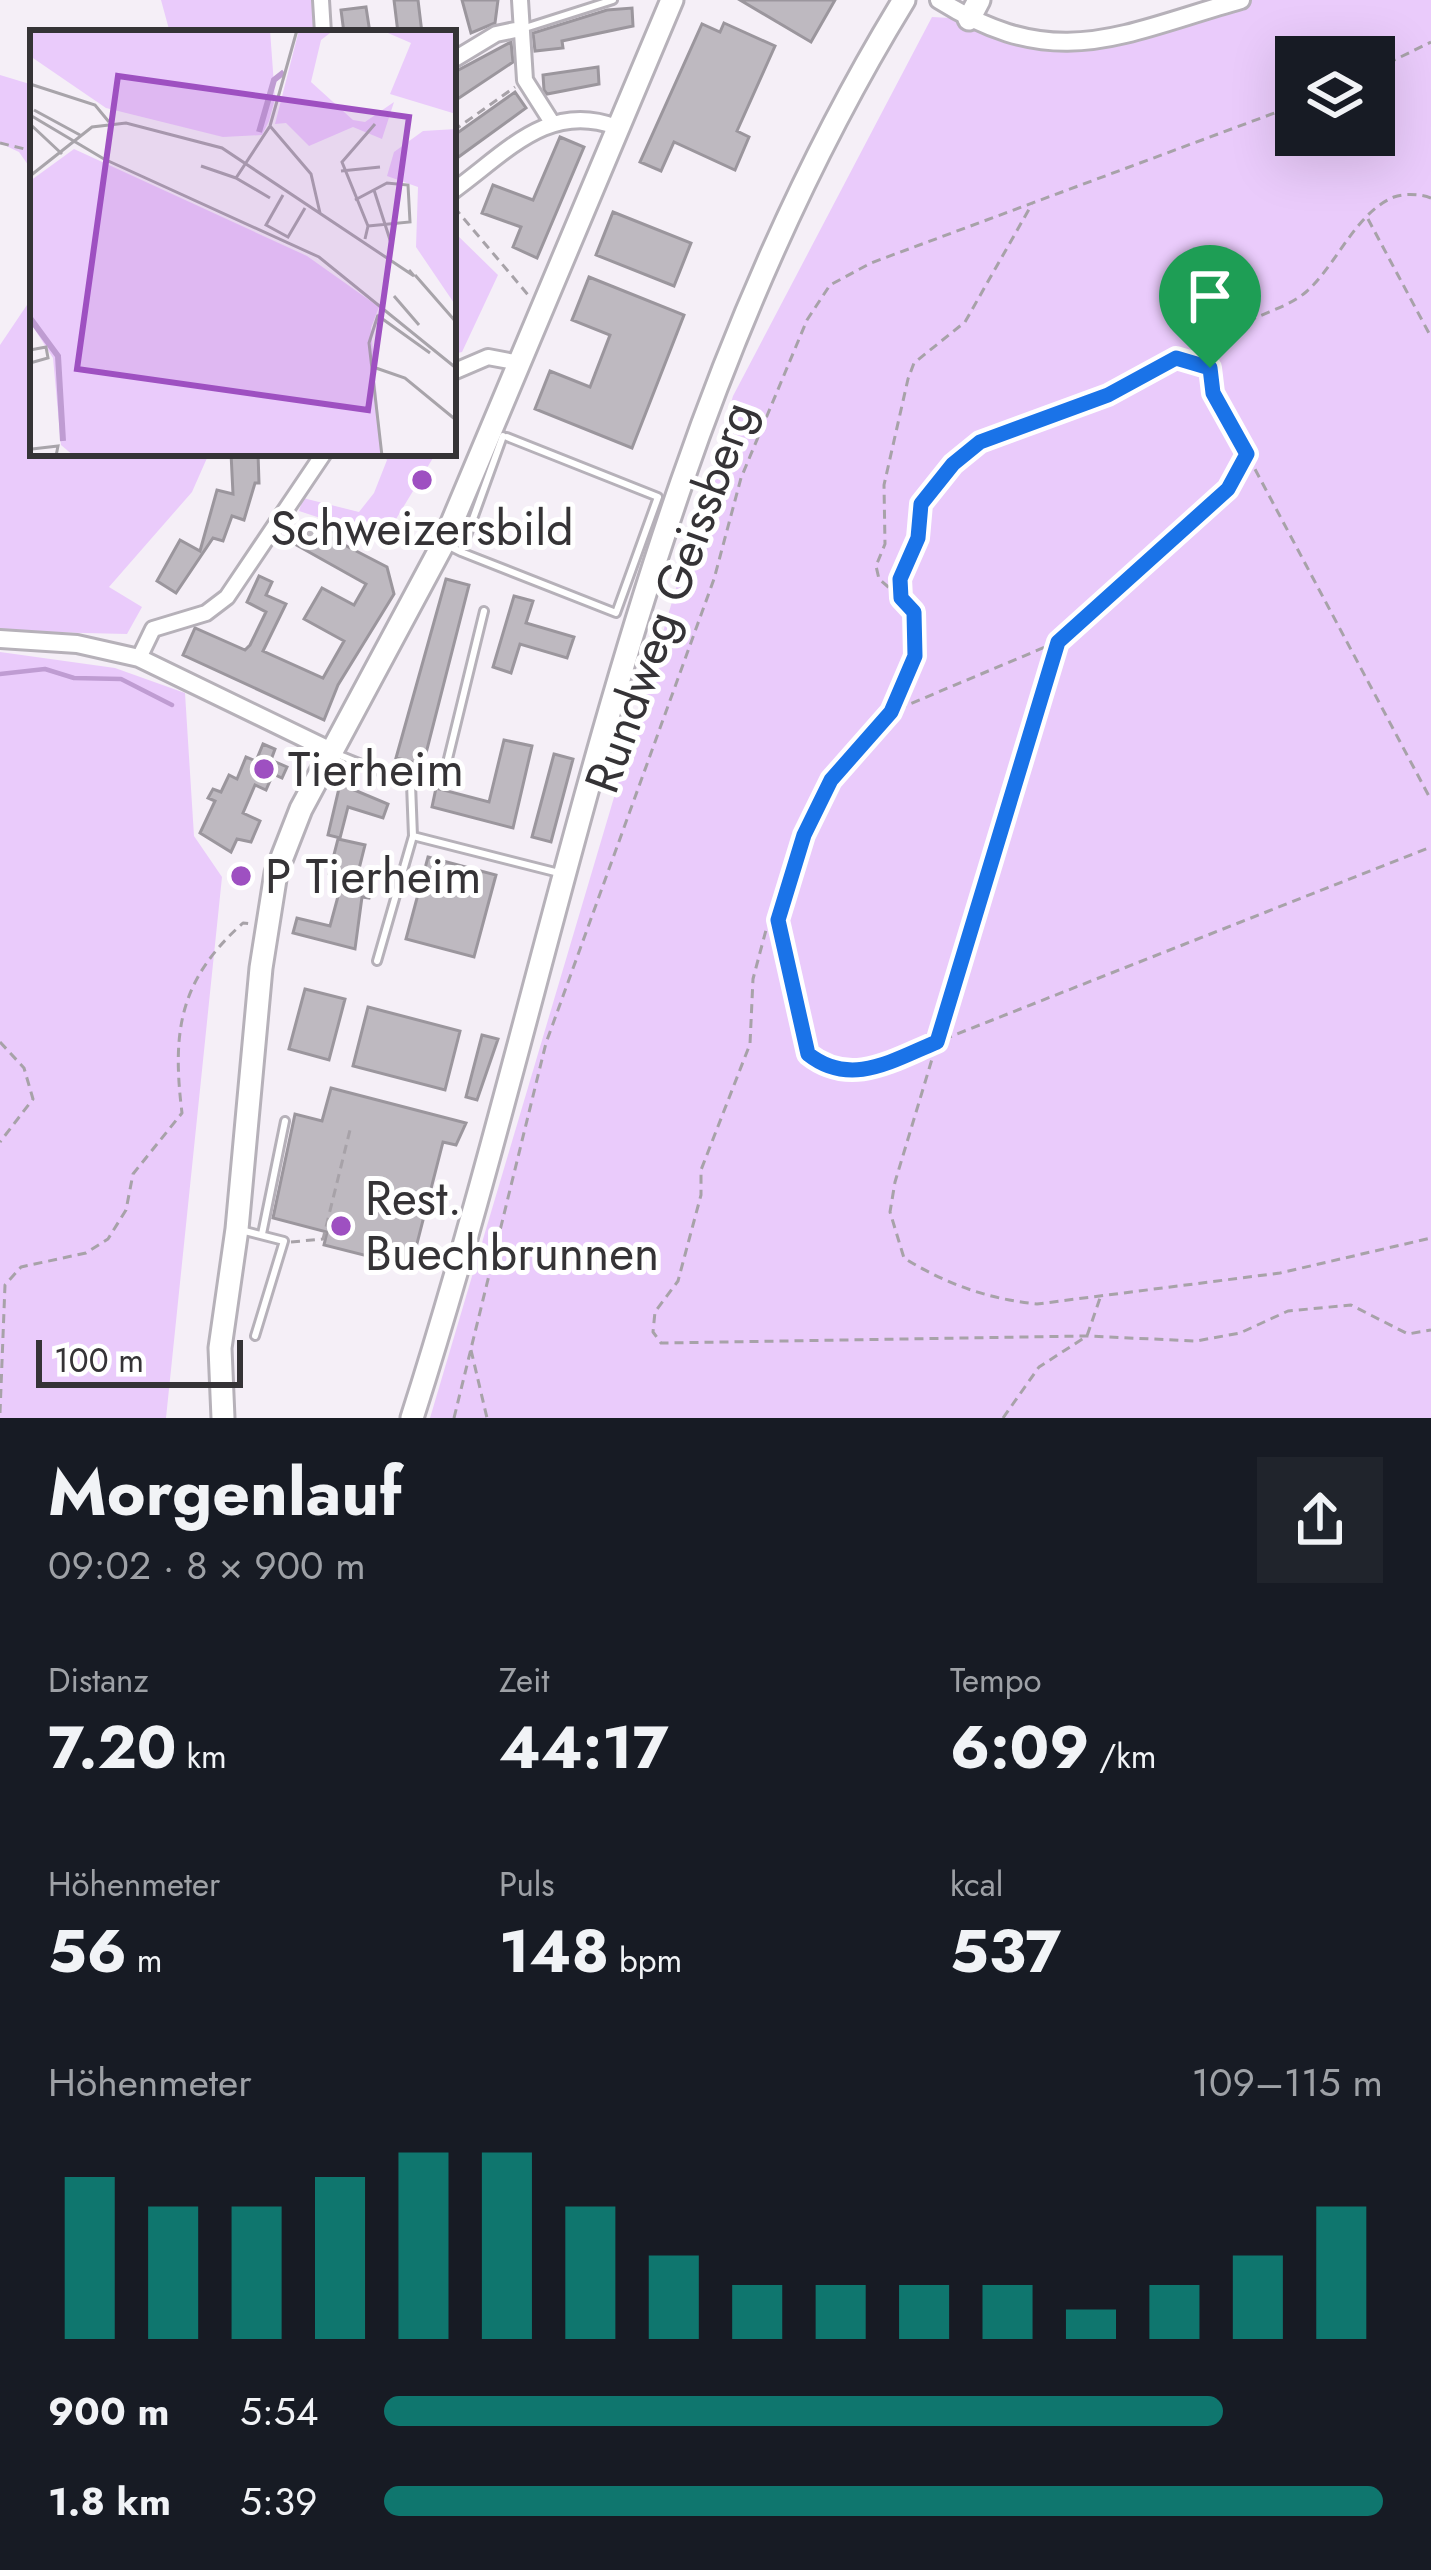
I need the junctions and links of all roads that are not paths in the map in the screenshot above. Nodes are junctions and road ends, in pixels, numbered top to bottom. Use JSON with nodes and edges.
{"nodes":[{"id":1,"x":321,"y":0,"type":"edge"},
{"id":2,"x":520,"y":0,"type":"edge"},
{"id":3,"x":613,"y":0,"type":"edge"},
{"id":4,"x":672,"y":0,"type":"edge"},
{"id":5,"x":939,"y":0,"type":"edge"},
{"id":6,"x":1241,"y":0,"type":"edge"},
{"id":7,"x":1220,"y":3,"type":"edge"},
{"id":8,"x":909,"y":5,"type":"edge"},
{"id":9,"x":974,"y":9,"type":"edge"},
{"id":10,"x":520,"y":29,"type":"junction"},
{"id":11,"x":323,"y":30,"type":"edge"},
{"id":12,"x":456,"y":58,"type":"edge"},
{"id":13,"x":550,"y":121,"type":"junction"},
{"id":14,"x":616,"y":127,"type":"junction"},
{"id":15,"x":456,"y":189,"type":"edge"},
{"id":16,"x":520,"y":363,"type":"junction"},
{"id":17,"x":456,"y":371,"type":"edge"},
{"id":18,"x":499,"y":434,"type":"junction"},
{"id":19,"x":322,"y":456,"type":"edge"},
{"id":20,"x":452,"y":548,"type":"junction"},
{"id":21,"x":484,"y":611,"type":"dead end"},
{"id":22,"x":0,"y":639,"type":"edge"},
{"id":23,"x":140,"y":658,"type":"junction"},
{"id":24,"x":333,"y":752,"type":"junction"},
{"id":25,"x":411,"y":784,"type":"junction"},
{"id":26,"x":413,"y":836,"type":"junction"},
{"id":27,"x":563,"y":874,"type":"junction"},
{"id":28,"x":377,"y":962,"type":"dead end"},
{"id":29,"x":285,"y":1121,"type":"dead end"},
{"id":30,"x":237,"y":1229,"type":"junction"},
{"id":31,"x":262,"y":1234,"type":"junction"},
{"id":32,"x":255,"y":1336,"type":"dead end"},
{"id":33,"x":223,"y":1418,"type":"edge"},
{"id":34,"x":412,"y":1418,"type":"edge"}],
"edges":[{"from":1,"to":11,"type":"street"},
{"from":2,"to":10,"type":"street"},
{"from":3,"to":10,"type":"lane"},
{"from":4,"to":14,"type":"main road"},
{"from":5,"to":9,"type":"street"},
{"from":6,"to":7,"type":"street"},
{"from":7,"to":9,"type":"street"},
{"from":8,"to":27,"type":"main road"},
{"from":10,"to":12,"type":"street"},
{"from":10,"to":13,"type":"street"},
{"from":13,"to":14,"type":"street"},
{"from":13,"to":15,"type":"street"},
{"from":14,"to":16,"type":"main road"},
{"from":16,"to":17,"type":"street"},
{"from":16,"to":18,"type":"main road"},
{"from":18,"to":20,"type":"main road"},
{"from":18,"to":20,"type":"lane"},
{"from":19,"to":23,"type":"street"},
{"from":20,"to":24,"type":"main road"},
{"from":21,"to":25,"type":"lane"},
{"from":22,"to":23,"type":"street"},
{"from":23,"to":24,"type":"street"},
{"from":24,"to":25,"type":"lane"},
{"from":24,"to":30,"type":"main road"},
{"from":25,"to":26,"type":"lane"},
{"from":26,"to":27,"type":"lane"},
{"from":26,"to":28,"type":"lane"},
{"from":27,"to":34,"type":"main road"},
{"from":29,"to":31,"type":"lane"},
{"from":30,"to":31,"type":"lane"},
{"from":30,"to":33,"type":"main road"},
{"from":31,"to":32,"type":"lane"}]}
